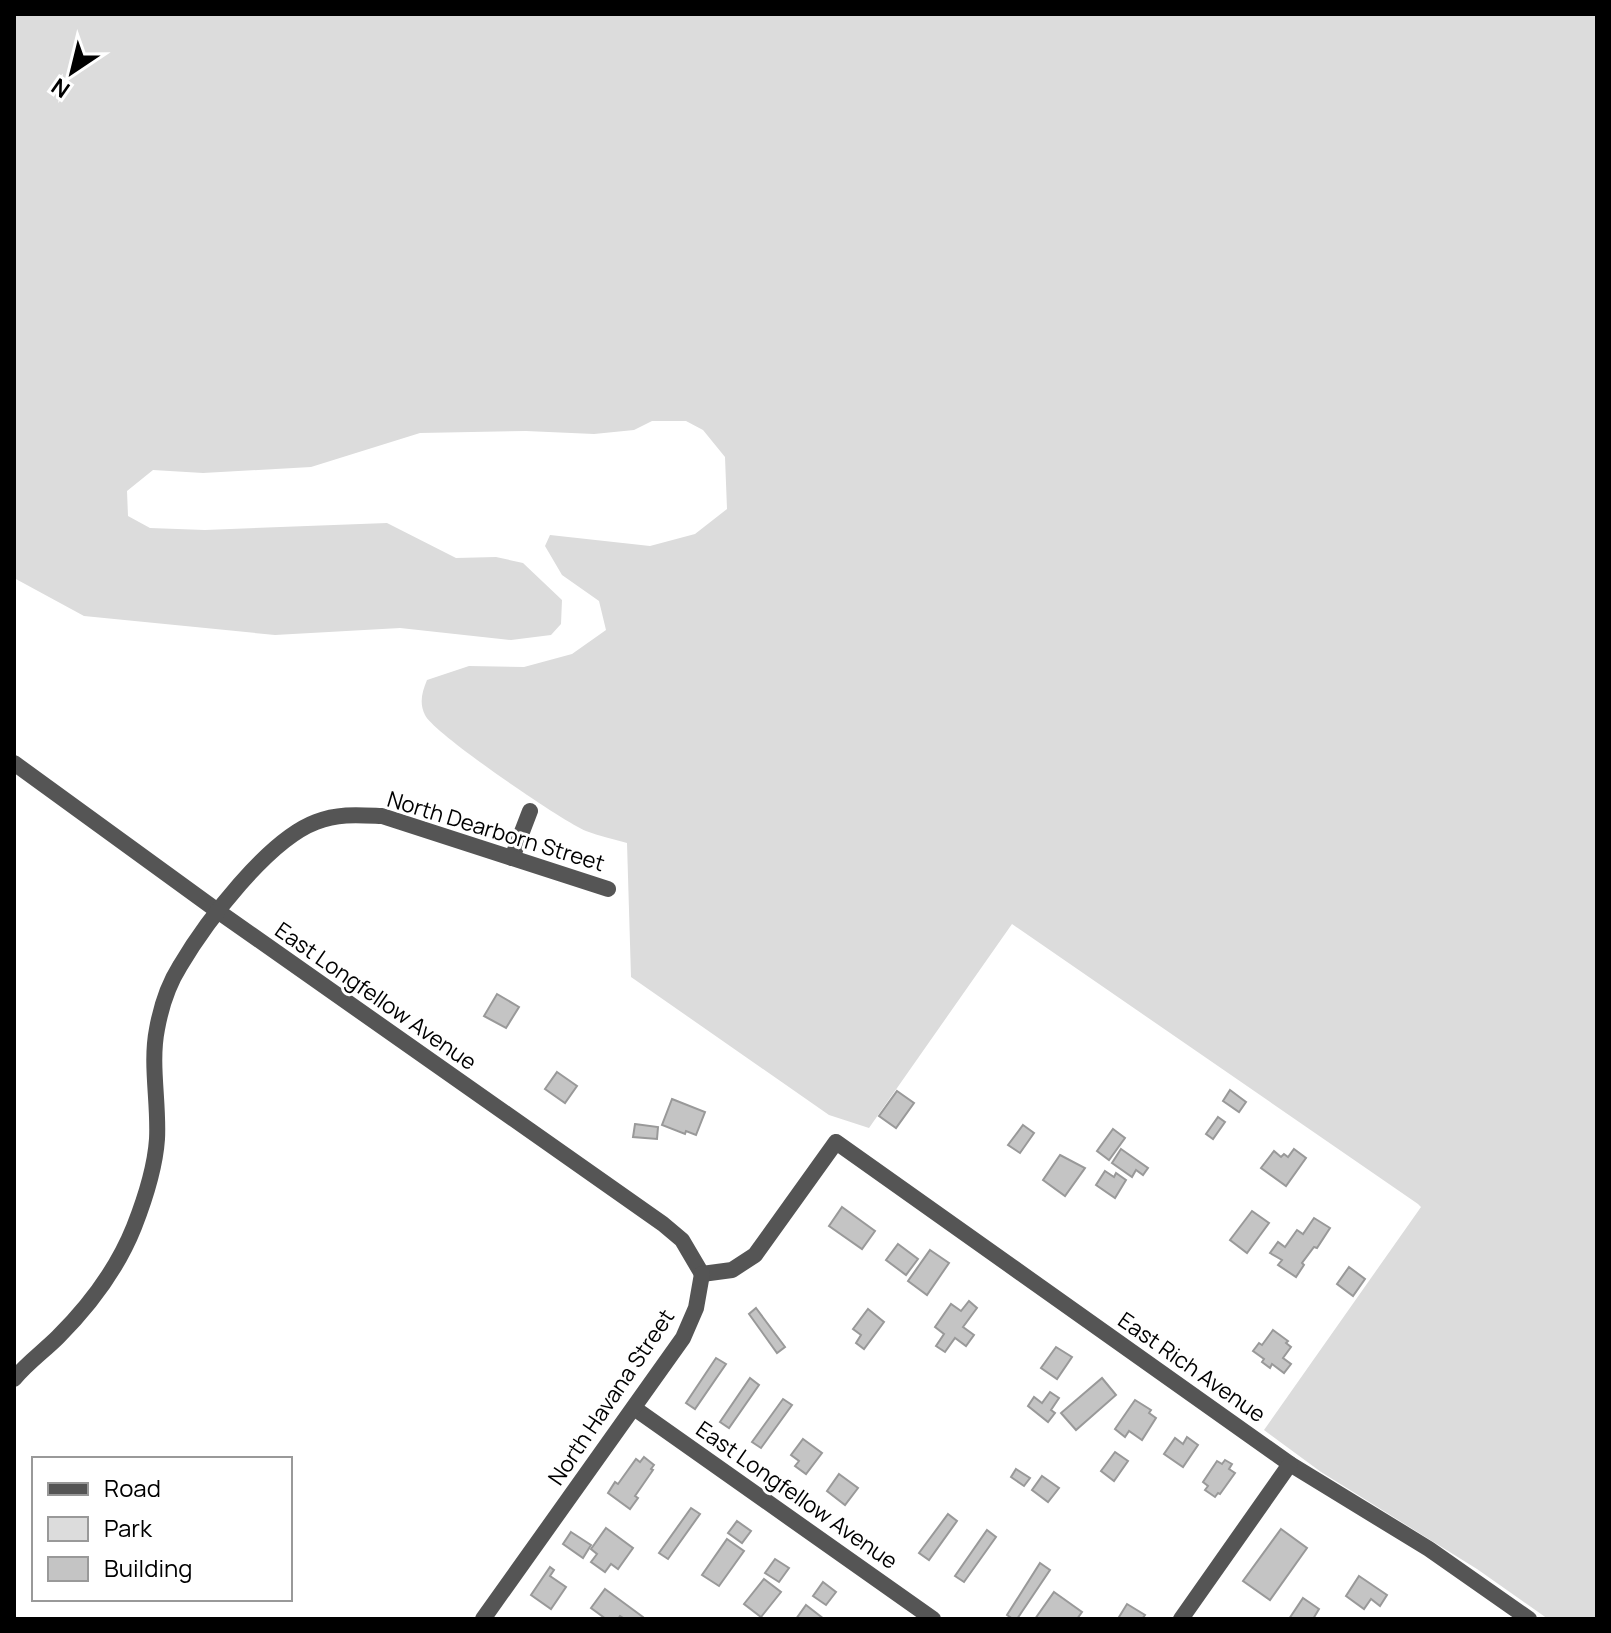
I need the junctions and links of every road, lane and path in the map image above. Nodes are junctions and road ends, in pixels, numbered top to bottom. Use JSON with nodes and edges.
{"nodes":[{"id":1,"x":14,"y":763,"type":"edge"},
{"id":2,"x":530,"y":811,"type":"dead end"},
{"id":3,"x":512,"y":858,"type":"junction"},
{"id":4,"x":608,"y":889,"type":"dead end"},
{"id":5,"x":219,"y":912,"type":"junction"},
{"id":6,"x":702,"y":1274,"type":"junction"},
{"id":7,"x":14,"y":1379,"type":"edge"},
{"id":8,"x":634,"y":1408,"type":"junction"},
{"id":9,"x":1290,"y":1464,"type":"junction"},
{"id":10,"x":483,"y":1619,"type":"edge"},
{"id":11,"x":933,"y":1619,"type":"edge"},
{"id":12,"x":1181,"y":1619,"type":"edge"},
{"id":13,"x":1529,"y":1619,"type":"edge"}],
"edges":[{"from":1,"to":5,"type":"street","name":"East Longfellow Avenue"},
{"from":2,"to":3,"type":"street"},
{"from":3,"to":4,"type":"street","name":"North Dearborn Street"},
{"from":3,"to":5,"type":"street","name":"North Dearborn Street"},
{"from":5,"to":6,"type":"street","name":"East Longfellow Avenue"},
{"from":5,"to":7,"type":"street","name":"North Dearborn Street"},
{"from":6,"to":8,"type":"street","name":"North Havana Street"},
{"from":6,"to":9,"type":"street","name":"East Rich Avenue"},
{"from":8,"to":10,"type":"street","name":"North Havana Street"},
{"from":8,"to":11,"type":"street","name":"East Longfellow Avenue"},
{"from":9,"to":12,"type":"street"},
{"from":9,"to":13,"type":"street","name":"East Rich Avenue"}]}
